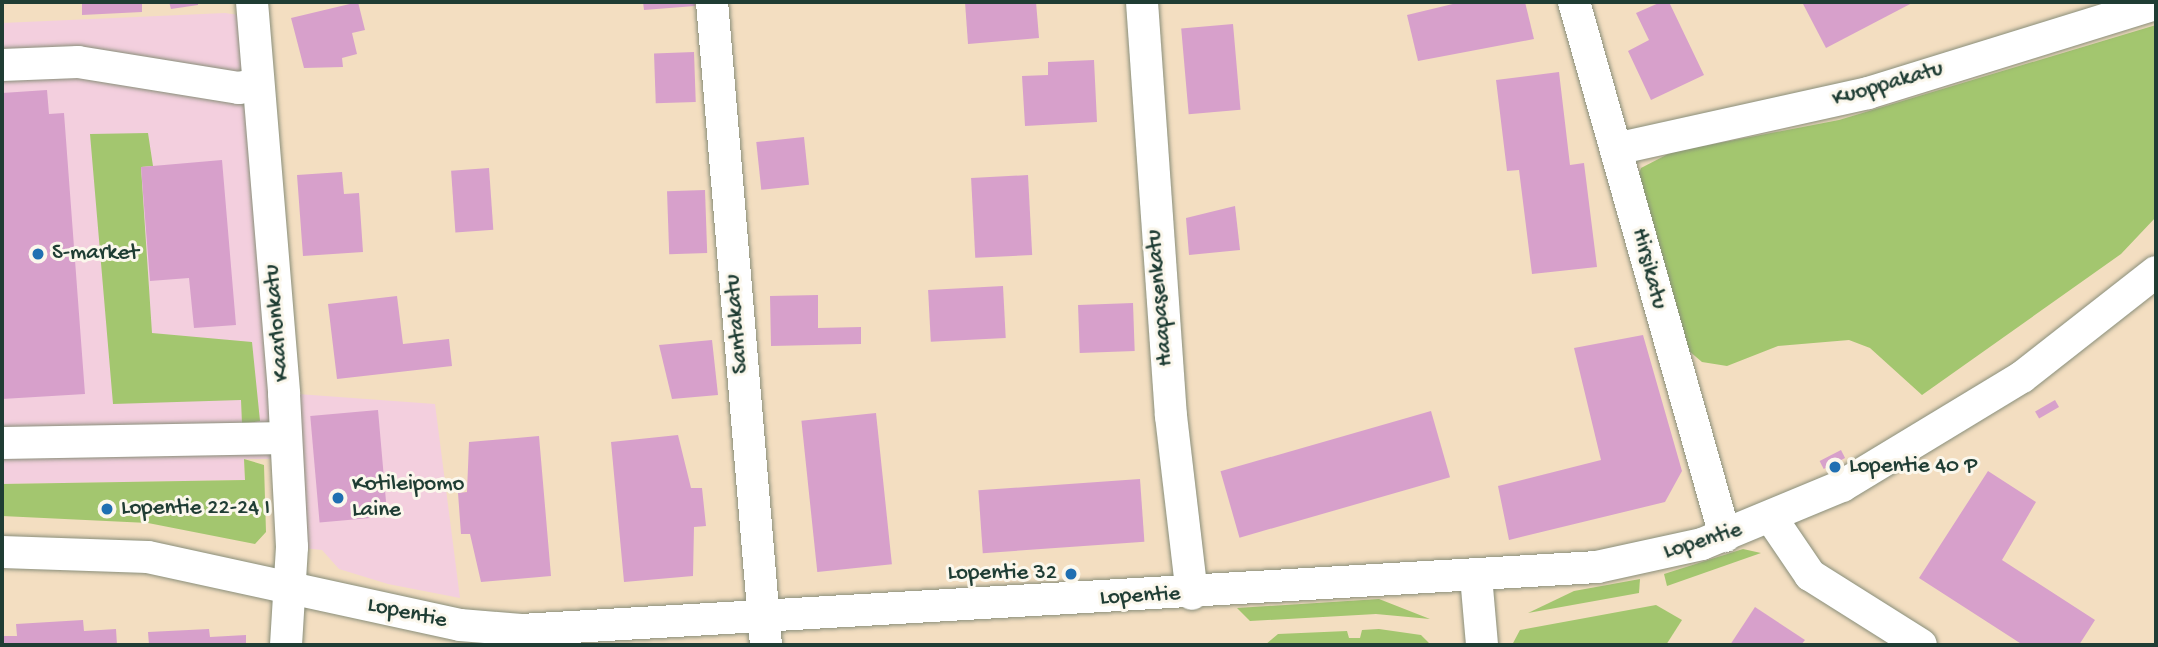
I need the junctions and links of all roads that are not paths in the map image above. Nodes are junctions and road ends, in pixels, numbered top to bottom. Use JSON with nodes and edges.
{"nodes":[{"id":1,"x":252,"y":2,"type":"edge"},
{"id":2,"x":712,"y":2,"type":"edge"},
{"id":3,"x":1142,"y":2,"type":"edge"},
{"id":4,"x":1574,"y":2,"type":"edge"},
{"id":5,"x":2156,"y":4,"type":"edge"},
{"id":6,"x":2,"y":65,"type":"edge"},
{"id":7,"x":258,"y":84,"type":"junction"},
{"id":8,"x":1616,"y":149,"type":"junction"},
{"id":9,"x":2156,"y":272,"type":"edge"},
{"id":10,"x":285,"y":438,"type":"junction"},
{"id":11,"x":2,"y":443,"type":"edge"},
{"id":12,"x":1772,"y":519,"type":"junction"},
{"id":13,"x":1725,"y":536,"type":"junction"},
{"id":14,"x":2,"y":552,"type":"edge"},
{"id":15,"x":51,"y":556,"type":"junction"},
{"id":16,"x":2,"y":570,"type":"edge"},
{"id":17,"x":1476,"y":576,"type":"junction"},
{"id":18,"x":290,"y":588,"type":"junction"},
{"id":19,"x":1192,"y":594,"type":"junction"},
{"id":20,"x":764,"y":632,"type":"edge"},
{"id":21,"x":286,"y":645,"type":"edge"},
{"id":22,"x":1482,"y":645,"type":"edge"},
{"id":23,"x":1921,"y":645,"type":"edge"}],
"edges":[{"from":1,"to":7,"type":"street","name":"Kaarlonkatu"},
{"from":2,"to":20,"type":"street","name":"Santakatu"},
{"from":3,"to":19,"type":"street","name":"Haapasenkatu"},
{"from":4,"to":8,"type":"street","name":"Hirsikatu"},
{"from":5,"to":8,"type":"street","name":"Kuoppakatu"},
{"from":6,"to":7,"type":"street"},
{"from":7,"to":10,"type":"street","name":"Kaarlonkatu"},
{"from":8,"to":13,"type":"street","name":"Hirsikatu"},
{"from":9,"to":12,"type":"street","name":"Lopentie"},
{"from":10,"to":11,"type":"street"},
{"from":10,"to":18,"type":"street","name":"Kaarlonkatu"},
{"from":12,"to":13,"type":"street","name":"Lopentie"},
{"from":12,"to":23,"type":"street"},
{"from":13,"to":17,"type":"street","name":"Lopentie"},
{"from":14,"to":15,"type":"street","name":"Lopentie"},
{"from":15,"to":16,"type":"street","name":"Lopentie"},
{"from":15,"to":18,"type":"street","name":"Lopentie"},
{"from":17,"to":19,"type":"street","name":"Lopentie"},
{"from":17,"to":22,"type":"street"},
{"from":18,"to":20,"type":"street","name":"Lopentie"},
{"from":18,"to":21,"type":"street","name":"Kaarlonkatu"},
{"from":19,"to":20,"type":"street","name":"Lopentie"}]}
